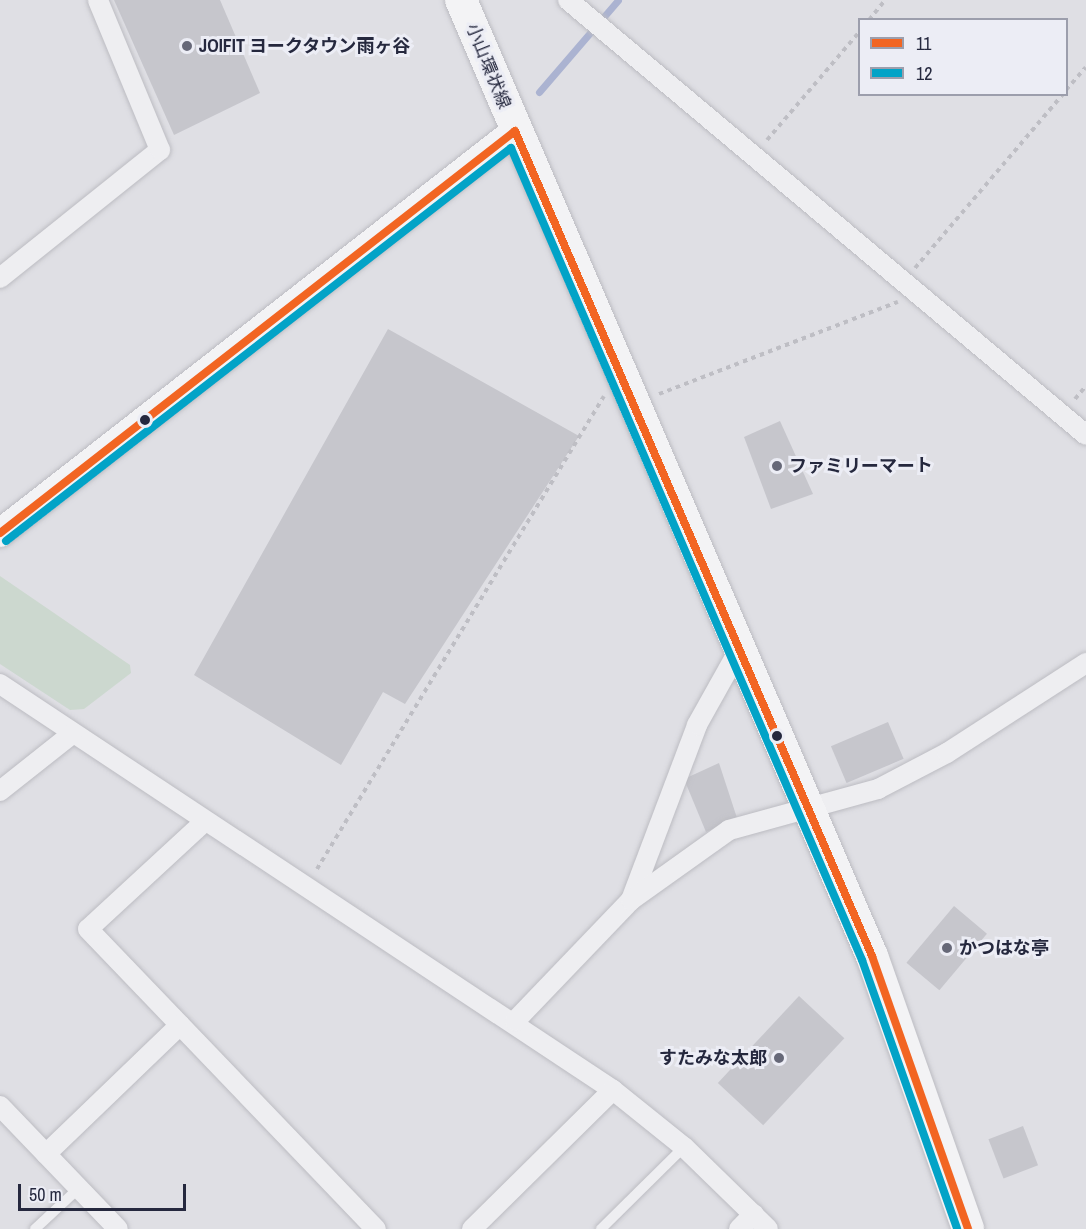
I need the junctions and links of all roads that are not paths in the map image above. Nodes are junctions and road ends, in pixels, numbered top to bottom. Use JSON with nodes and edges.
{"nodes":[{"id":1,"x":98,"y":0,"type":"edge"},
{"id":2,"x":461,"y":0,"type":"edge"},
{"id":3,"x":568,"y":0,"type":"edge"},
{"id":4,"x":515,"y":131,"type":"junction"},
{"id":5,"x":0,"y":278,"type":"edge"},
{"id":6,"x":1086,"y":435,"type":"edge"},
{"id":7,"x":0,"y":533,"type":"edge"},
{"id":8,"x":740,"y":648,"type":"junction"},
{"id":9,"x":1086,"y":663,"type":"edge"},
{"id":10,"x":0,"y":684,"type":"edge"},
{"id":11,"x":72,"y":735,"type":"junction"},
{"id":12,"x":0,"y":791,"type":"edge"},
{"id":13,"x":809,"y":804,"type":"junction"},
{"id":14,"x":203,"y":823,"type":"junction"},
{"id":15,"x":631,"y":900,"type":"junction"},
{"id":16,"x":515,"y":1022,"type":"junction"},
{"id":17,"x":180,"y":1025,"type":"junction"},
{"id":18,"x":613,"y":1090,"type":"junction"},
{"id":19,"x":0,"y":1106,"type":"edge"},
{"id":20,"x":684,"y":1147,"type":"junction"},
{"id":21,"x":46,"y":1154,"type":"junction"},
{"id":22,"x":79,"y":1188,"type":"junction"},
{"id":23,"x":754,"y":1214,"type":"junction"},
{"id":24,"x":35,"y":1229,"type":"edge"},
{"id":25,"x":118,"y":1229,"type":"edge"},
{"id":26,"x":376,"y":1229,"type":"edge"},
{"id":27,"x":472,"y":1229,"type":"edge"},
{"id":28,"x":601,"y":1229,"type":"edge"},
{"id":29,"x":739,"y":1229,"type":"edge"},
{"id":30,"x":768,"y":1229,"type":"edge"},
{"id":31,"x":968,"y":1229,"type":"edge"}],
"edges":[{"from":1,"to":5,"type":"street"},
{"from":2,"to":4,"type":"main road","name":"小山環状線"},
{"from":3,"to":6,"type":"street"},
{"from":4,"to":7,"type":"street"},
{"from":4,"to":8,"type":"main road","name":"小山環状線"},
{"from":8,"to":13,"type":"main road","name":"小山環状線"},
{"from":8,"to":15,"type":"street"},
{"from":9,"to":13,"type":"street"},
{"from":10,"to":11,"type":"street"},
{"from":11,"to":12,"type":"street"},
{"from":11,"to":14,"type":"street"},
{"from":13,"to":15,"type":"street"},
{"from":13,"to":31,"type":"main road","name":"小山環状線"},
{"from":14,"to":16,"type":"street"},
{"from":14,"to":17,"type":"street"},
{"from":15,"to":16,"type":"street"},
{"from":16,"to":18,"type":"street"},
{"from":17,"to":21,"type":"street"},
{"from":17,"to":26,"type":"street"},
{"from":18,"to":20,"type":"street"},
{"from":18,"to":27,"type":"street"},
{"from":19,"to":21,"type":"street"},
{"from":20,"to":23,"type":"street"},
{"from":20,"to":28,"type":"lane"},
{"from":21,"to":22,"type":"street"},
{"from":22,"to":24,"type":"lane"},
{"from":22,"to":25,"type":"street"},
{"from":23,"to":29,"type":"street"},
{"from":23,"to":30,"type":"street"}]}
